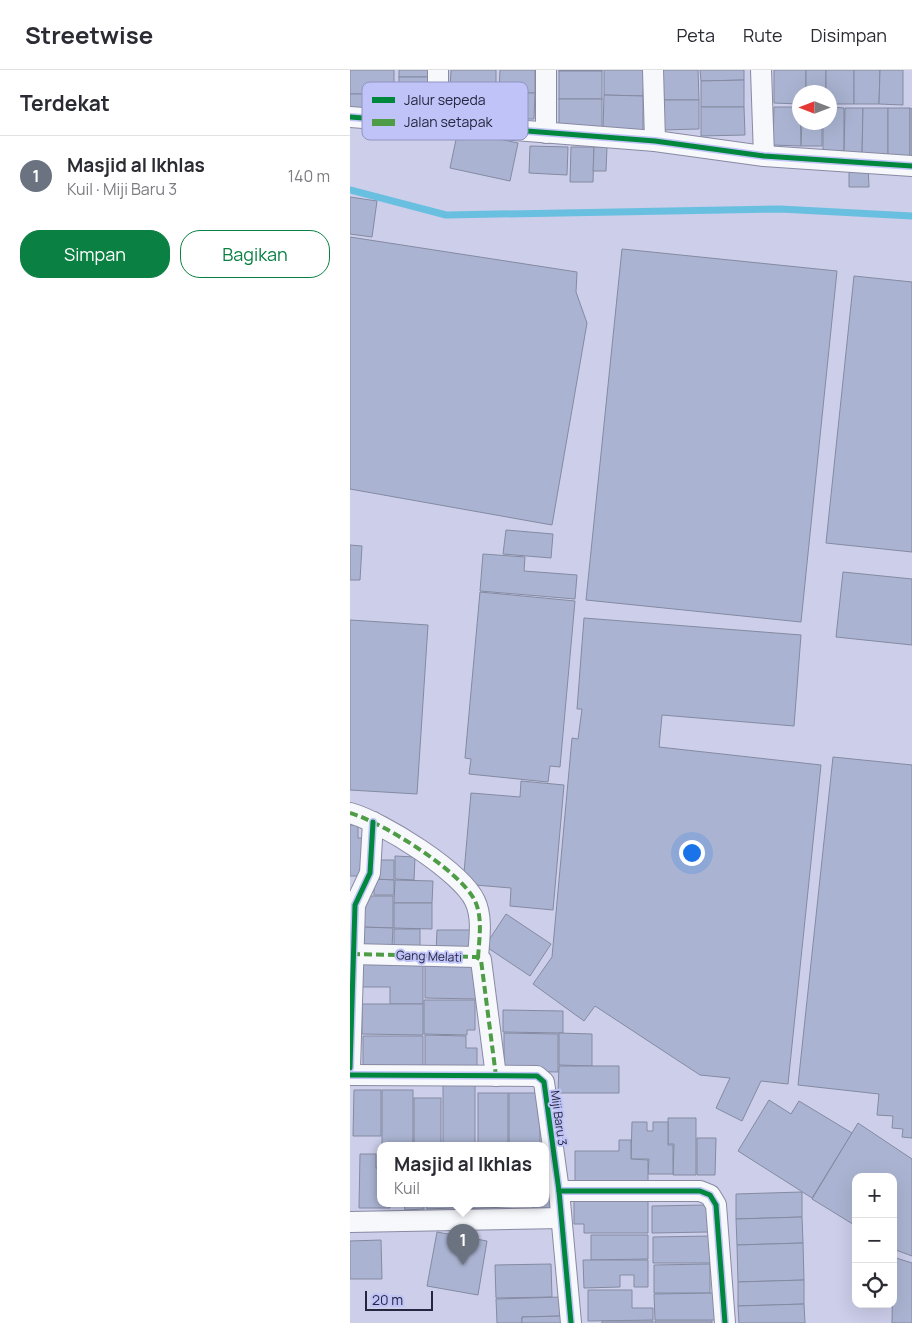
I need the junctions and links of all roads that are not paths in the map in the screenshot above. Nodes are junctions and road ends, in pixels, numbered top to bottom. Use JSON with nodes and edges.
{"nodes":[{"id":1,"x":546,"y":70,"type":"edge"},
{"id":2,"x":653,"y":70,"type":"edge"},
{"id":3,"x":761,"y":70,"type":"edge"},
{"id":4,"x":528,"y":131,"type":"edge"},
{"id":5,"x":546,"y":133,"type":"junction"},
{"id":6,"x":654,"y":141,"type":"junction"},
{"id":7,"x":764,"y":156,"type":"junction"},
{"id":8,"x":912,"y":166,"type":"edge"},
{"id":9,"x":350,"y":813,"type":"edge"},
{"id":10,"x":373,"y":822,"type":"junction"},
{"id":11,"x":352,"y":956,"type":"junction"},
{"id":12,"x":478,"y":958,"type":"junction"},
{"id":13,"x":350,"y":1068,"type":"edge"},
{"id":14,"x":350,"y":1075,"type":"edge"},
{"id":15,"x":496,"y":1076,"type":"junction"},
{"id":16,"x":559,"y":1191,"type":"junction"},
{"id":17,"x":561,"y":1218,"type":"junction"},
{"id":18,"x":350,"y":1222,"type":"edge"},
{"id":19,"x":571,"y":1323,"type":"edge"},
{"id":20,"x":725,"y":1323,"type":"edge"}],
"edges":[{"from":1,"to":5,"type":"street"},
{"from":2,"to":6,"type":"street"},
{"from":3,"to":7,"type":"street"},
{"from":4,"to":5,"type":"street"},
{"from":5,"to":6,"type":"street"},
{"from":6,"to":7,"type":"street"},
{"from":7,"to":8,"type":"street"},
{"from":9,"to":10,"type":"street"},
{"from":10,"to":11,"type":"street"},
{"from":10,"to":12,"type":"street"},
{"from":11,"to":12,"type":"street","name":"Gang Melati"},
{"from":11,"to":13,"type":"street"},
{"from":12,"to":15,"type":"street","name":"Gang Melati"},
{"from":14,"to":15,"type":"street","name":"Miji Baru 3"},
{"from":15,"to":16,"type":"street","name":"Miji Baru 3"},
{"from":16,"to":17,"type":"street","name":"Miji Baru 3"},
{"from":16,"to":20,"type":"street"},
{"from":17,"to":18,"type":"street"},
{"from":17,"to":19,"type":"street","name":"Miji Baru 3"}]}
